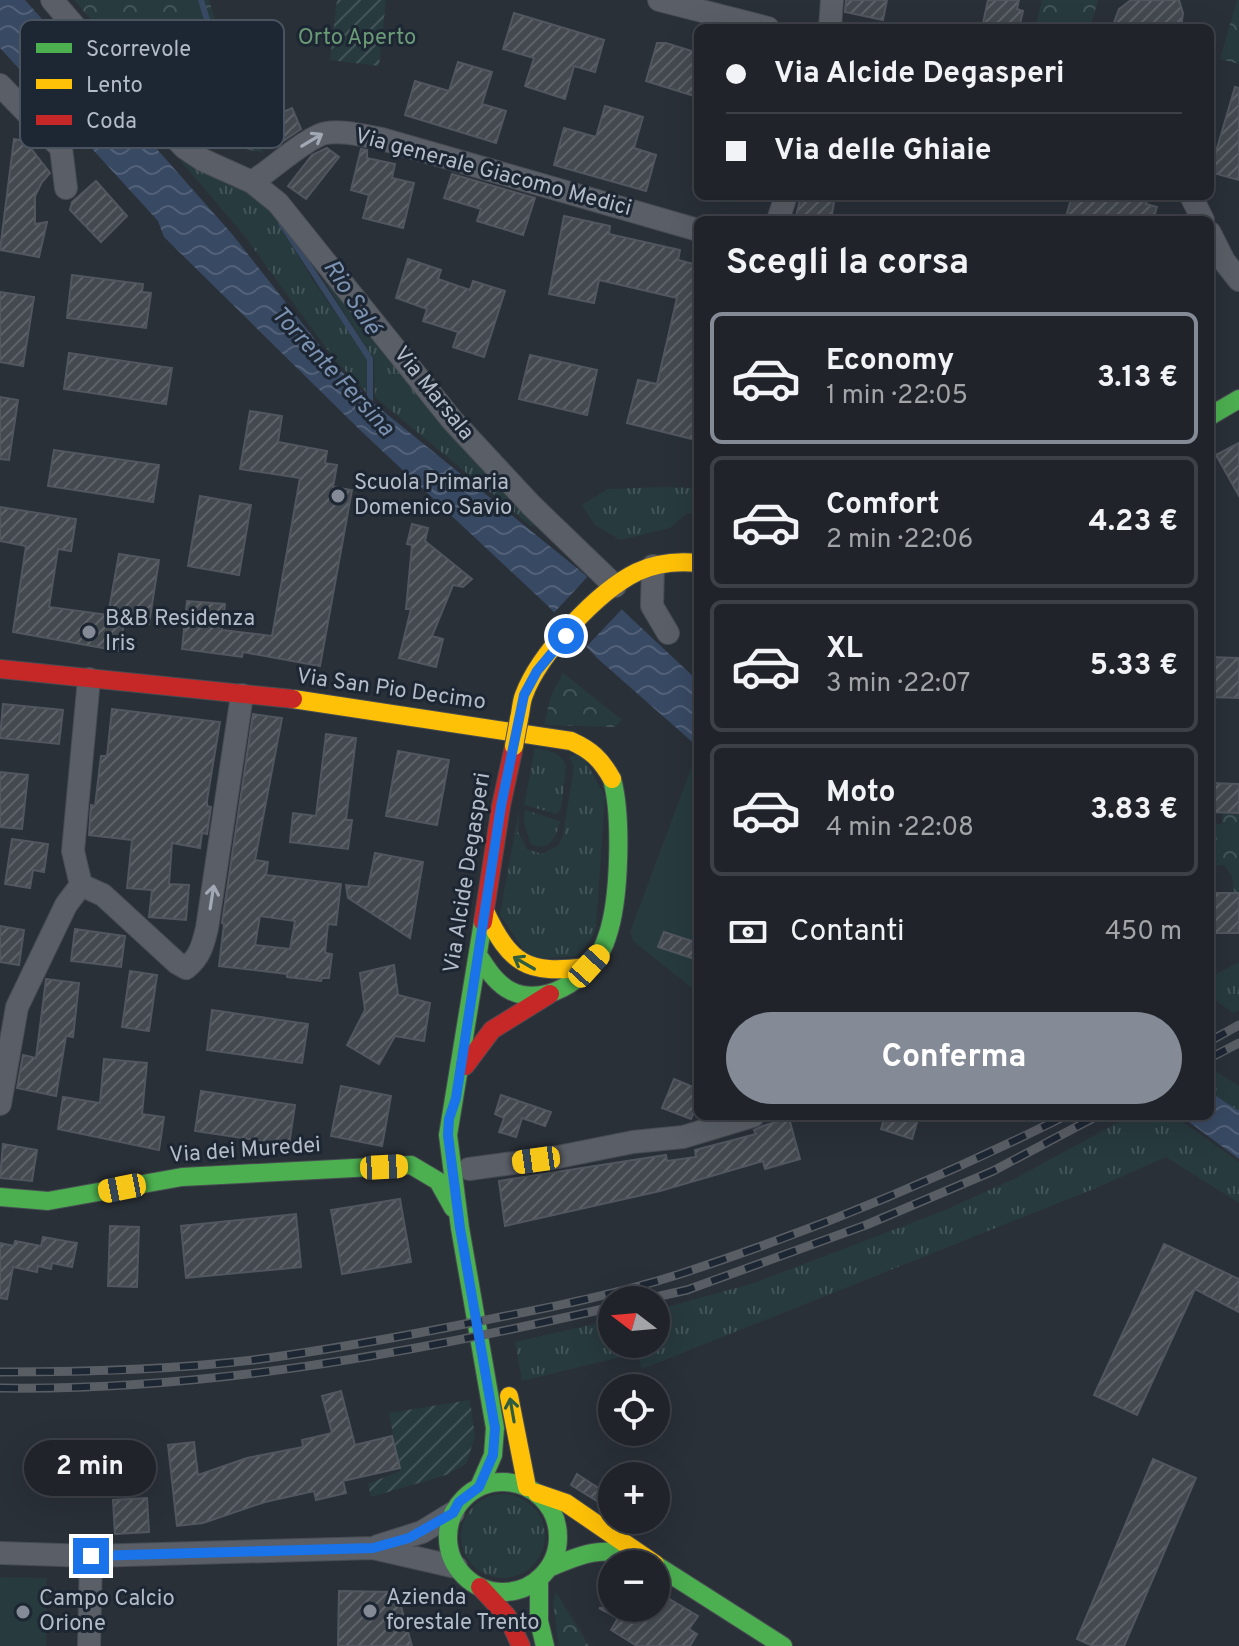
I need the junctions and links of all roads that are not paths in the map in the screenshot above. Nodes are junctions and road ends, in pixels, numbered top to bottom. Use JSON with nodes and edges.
{"nodes":[{"id":1,"x":52,"y":0,"type":"edge"},
{"id":2,"x":659,"y":0,"type":"edge"},
{"id":3,"x":832,"y":0,"type":"edge"},
{"id":4,"x":69,"y":20,"type":"edge"},
{"id":5,"x":752,"y":24,"type":"edge"},
{"id":6,"x":830,"y":24,"type":"edge"},
{"id":7,"x":0,"y":85,"type":"edge"},
{"id":8,"x":20,"y":106,"type":"edge"},
{"id":9,"x":61,"y":148,"type":"edge"},
{"id":10,"x":185,"y":148,"type":"edge"},
{"id":11,"x":252,"y":182,"type":"junction"},
{"id":12,"x":66,"y":188,"type":"dead end"},
{"id":13,"x":694,"y":229,"type":"edge"},
{"id":14,"x":1217,"y":266,"type":"edge"},
{"id":15,"x":1239,"y":280,"type":"edge"},
{"id":16,"x":1239,"y":399,"type":"edge"},
{"id":17,"x":1214,"y":414,"type":"edge"},
{"id":18,"x":694,"y":562,"type":"edge"},
{"id":19,"x":653,"y":566,"type":"junction"},
{"id":20,"x":612,"y":589,"type":"junction"},
{"id":21,"x":668,"y":633,"type":"dead end"},
{"id":22,"x":0,"y":669,"type":"edge"},
{"id":23,"x":89,"y":679,"type":"junction"},
{"id":24,"x":242,"y":695,"type":"junction"},
{"id":25,"x":81,"y":885,"type":"junction"},
{"id":26,"x":485,"y":911,"type":"junction"},
{"id":27,"x":478,"y":955,"type":"junction"},
{"id":28,"x":589,"y":966,"type":"junction"},
{"id":29,"x":551,"y":994,"type":"junction"},
{"id":30,"x":461,"y":1072,"type":"junction"},
{"id":31,"x":456,"y":1098,"type":"junction"},
{"id":32,"x":0,"y":1104,"type":"edge"},
{"id":33,"x":740,"y":1120,"type":"edge"},
{"id":34,"x":469,"y":1169,"type":"junction"},
{"id":35,"x":0,"y":1197,"type":"edge"},
{"id":36,"x":475,"y":1200,"type":"dead end"},
{"id":37,"x":460,"y":1228,"type":"junction"},
{"id":38,"x":507,"y":1381,"type":"dead end"},
{"id":39,"x":479,"y":1487,"type":"junction"},
{"id":40,"x":532,"y":1490,"type":"junction"},
{"id":41,"x":453,"y":1513,"type":"junction"},
{"id":42,"x":373,"y":1548,"type":"junction"},
{"id":43,"x":633,"y":1550,"type":"edge"},
{"id":44,"x":598,"y":1551,"type":"edge"},
{"id":45,"x":0,"y":1553,"type":"edge"},
{"id":46,"x":91,"y":1556,"type":"junction"},
{"id":47,"x":456,"y":1567,"type":"junction"},
{"id":48,"x":544,"y":1574,"type":"junction"},
{"id":49,"x":670,"y":1574,"type":"edge"},
{"id":50,"x":480,"y":1587,"type":"junction"},
{"id":51,"x":89,"y":1646,"type":"edge"},
{"id":52,"x":521,"y":1646,"type":"edge"},
{"id":53,"x":545,"y":1646,"type":"edge"},
{"id":54,"x":783,"y":1646,"type":"edge"}],
"edges":[{"from":1,"to":4,"type":"street","name":"Via Marsala"},
{"from":2,"to":5,"type":"street"},
{"from":3,"to":6,"type":"street"},
{"from":7,"to":8,"type":"street"},
{"from":9,"to":12,"type":"street"},
{"from":10,"to":11,"type":"street","name":"Via Marsala"},
{"from":11,"to":13,"type":"street","name":"Via generale Giacomo Medici","one_way":true},
{"from":11,"to":20,"type":"street","name":"Via Marsala"},
{"from":14,"to":15,"type":"street"},
{"from":16,"to":17,"type":"street"},
{"from":18,"to":19,"type":"street","name":"Via Alcide Degasperi"},
{"from":19,"to":20,"type":"street","name":"Via Alcide Degasperi"},
{"from":19,"to":21,"type":"street"},
{"from":20,"to":26,"type":"street","name":"Via Alcide Degasperi","bridge":true},
{"from":22,"to":23,"type":"street","name":"Via San Pio Decimo"},
{"from":23,"to":24,"type":"street","name":"Via San Pio Decimo"},
{"from":23,"to":25,"type":"street"},
{"from":25,"to":24,"type":"street","one_way":true},
{"from":24,"to":28,"type":"street","name":"Via San Pio Decimo"},
{"from":25,"to":32,"type":"street"},
{"from":26,"to":27,"type":"street","name":"Via Alcide Degasperi"},
{"from":28,"to":26,"type":"street","one_way":true},
{"from":27,"to":29,"type":"street"},
{"from":27,"to":30,"type":"street","name":"Via Alcide Degasperi"},
{"from":28,"to":29,"type":"street","name":"Via San Pio Decimo"},
{"from":29,"to":30,"type":"street","name":"Via San Pio Decimo"},
{"from":30,"to":31,"type":"street","name":"Via Alcide Degasperi"},
{"from":31,"to":34,"type":"street","name":"Via Alcide Degasperi"},
{"from":31,"to":37,"type":"street","name":"Via Alcide Degasperi"},
{"from":33,"to":34,"type":"street"},
{"from":34,"to":36,"type":"street","name":"Via Alcide Degasperi"},
{"from":35,"to":37,"type":"street","name":"Via dei Muredei"},
{"from":37,"to":39,"type":"street","name":"Via Alcide Degasperi"},
{"from":40,"to":38,"type":"street","one_way":true},
{"from":39,"to":40,"type":"street"},
{"from":39,"to":41,"type":"street"},
{"from":40,"to":43,"type":"street"},
{"from":40,"to":48,"type":"street"},
{"from":41,"to":42,"type":"street"},
{"from":41,"to":47,"type":"street"},
{"from":42,"to":46,"type":"street"},
{"from":42,"to":47,"type":"street"},
{"from":44,"to":48,"type":"street"},
{"from":45,"to":46,"type":"street"},
{"from":46,"to":51,"type":"street"},
{"from":47,"to":50,"type":"street"},
{"from":48,"to":50,"type":"street"},
{"from":48,"to":53,"type":"street"},
{"from":49,"to":54,"type":"street"},
{"from":50,"to":52,"type":"street"}]}
